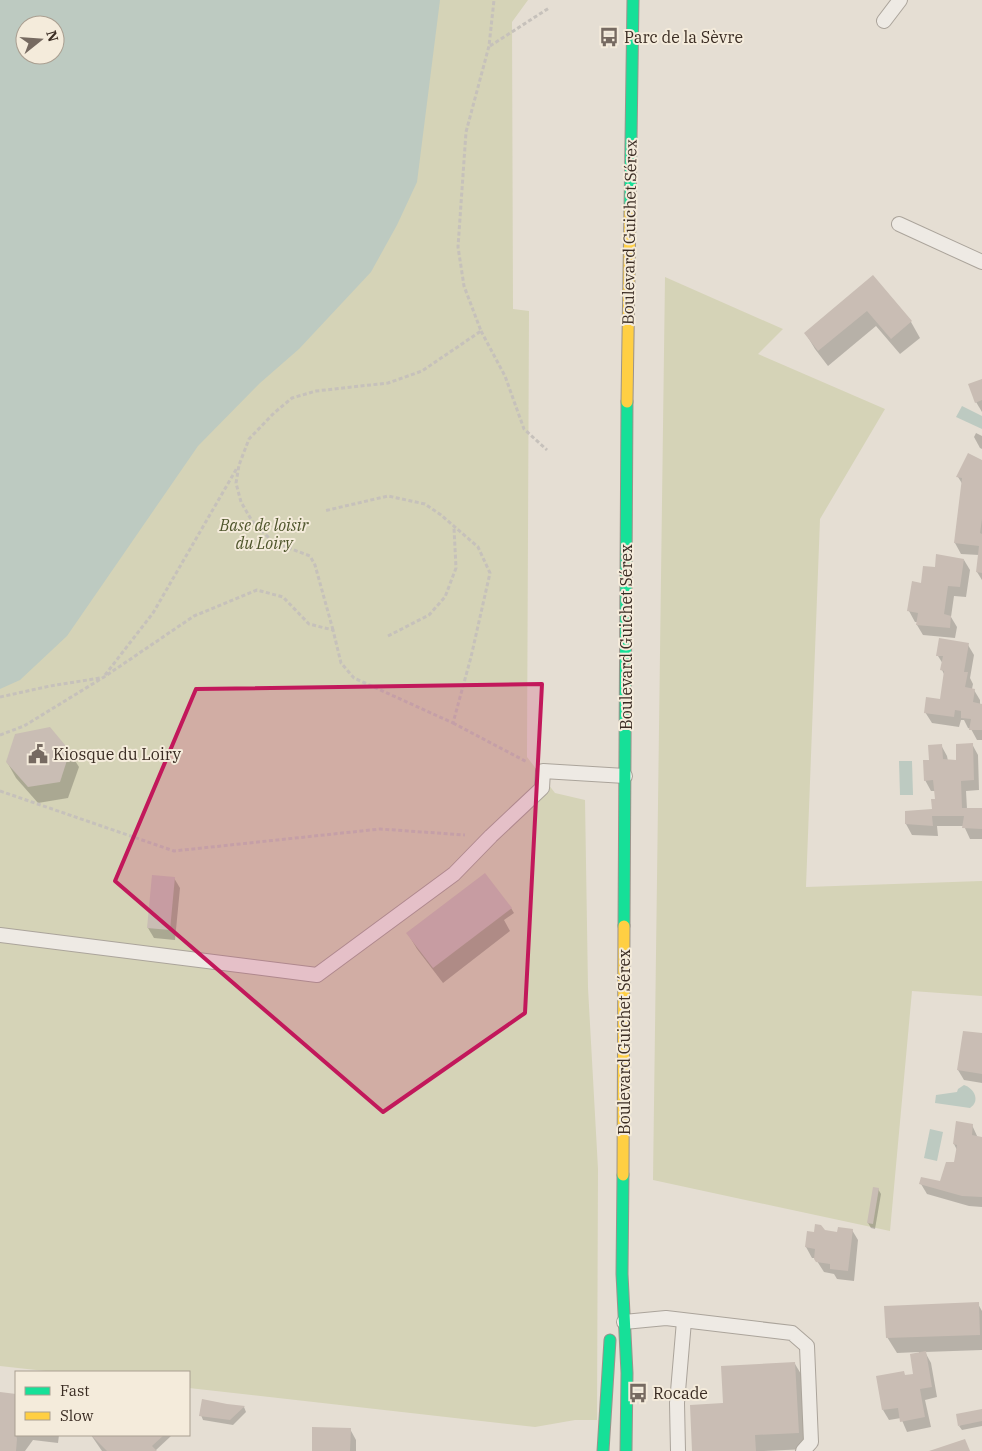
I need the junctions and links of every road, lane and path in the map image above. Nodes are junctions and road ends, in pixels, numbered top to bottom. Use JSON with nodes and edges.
{"nodes":[{"id":1,"x":494,"y":0,"type":"edge"},
{"id":2,"x":632,"y":0,"type":"edge"},
{"id":3,"x":900,"y":0,"type":"edge"},
{"id":4,"x":549,"y":8,"type":"dead end"},
{"id":5,"x":884,"y":22,"type":"dead end"},
{"id":6,"x":489,"y":46,"type":"junction"},
{"id":7,"x":899,"y":224,"type":"dead end"},
{"id":8,"x":982,"y":262,"type":"edge"},
{"id":9,"x":481,"y":331,"type":"junction"},
{"id":10,"x":546,"y":450,"type":"dead end"},
{"id":11,"x":239,"y":465,"type":"junction"},
{"id":12,"x":324,"y":511,"type":"dead end"},
{"id":13,"x":454,"y":527,"type":"junction"},
{"id":14,"x":333,"y":630,"type":"junction"},
{"id":15,"x":388,"y":636,"type":"dead end"},
{"id":16,"x":104,"y":677,"type":"junction"},
{"id":17,"x":0,"y":697,"type":"edge"},
{"id":18,"x":453,"y":723,"type":"junction"},
{"id":19,"x":0,"y":735,"type":"edge"},
{"id":20,"x":543,"y":771,"type":"junction"},
{"id":21,"x":625,"y":776,"type":"junction"},
{"id":22,"x":0,"y":791,"type":"edge"},
{"id":23,"x":491,"y":836,"type":"junction"},
{"id":24,"x":0,"y":935,"type":"edge"},
{"id":25,"x":616,"y":1321,"type":"junction"},
{"id":26,"x":684,"y":1321,"type":"junction"},
{"id":27,"x":604,"y":1451,"type":"edge"},
{"id":28,"x":626,"y":1451,"type":"edge"},
{"id":29,"x":678,"y":1451,"type":"edge"},
{"id":30,"x":803,"y":1451,"type":"edge"}],
"edges":[{"from":1,"to":6,"type":"path"},
{"from":2,"to":21,"type":"main road","name":"Boulevard Guichet Sérex"},
{"from":3,"to":5,"type":"lane"},
{"from":4,"to":6,"type":"path"},
{"from":6,"to":9,"type":"path"},
{"from":7,"to":8,"type":"lane"},
{"from":9,"to":10,"type":"path"},
{"from":9,"to":11,"type":"path"},
{"from":11,"to":14,"type":"path"},
{"from":11,"to":16,"type":"path"},
{"from":12,"to":13,"type":"path"},
{"from":13,"to":15,"type":"path"},
{"from":13,"to":18,"type":"path"},
{"from":14,"to":16,"type":"path"},
{"from":14,"to":18,"type":"path"},
{"from":16,"to":17,"type":"path"},
{"from":16,"to":19,"type":"path"},
{"from":18,"to":20,"type":"path"},
{"from":20,"to":21,"type":"lane"},
{"from":20,"to":23,"type":"lane"},
{"from":21,"to":25,"type":"main road","name":"Boulevard Guichet Sérex"},
{"from":22,"to":23,"type":"path"},
{"from":23,"to":24,"type":"lane"},
{"from":25,"to":26,"type":"lane"},
{"from":25,"to":27,"type":"main road","name":"Boulevard Guichet Sérex"},
{"from":25,"to":28,"type":"main road","name":"Boulevard Guichet Sérex"},
{"from":26,"to":29,"type":"lane"},
{"from":26,"to":30,"type":"lane"}]}
